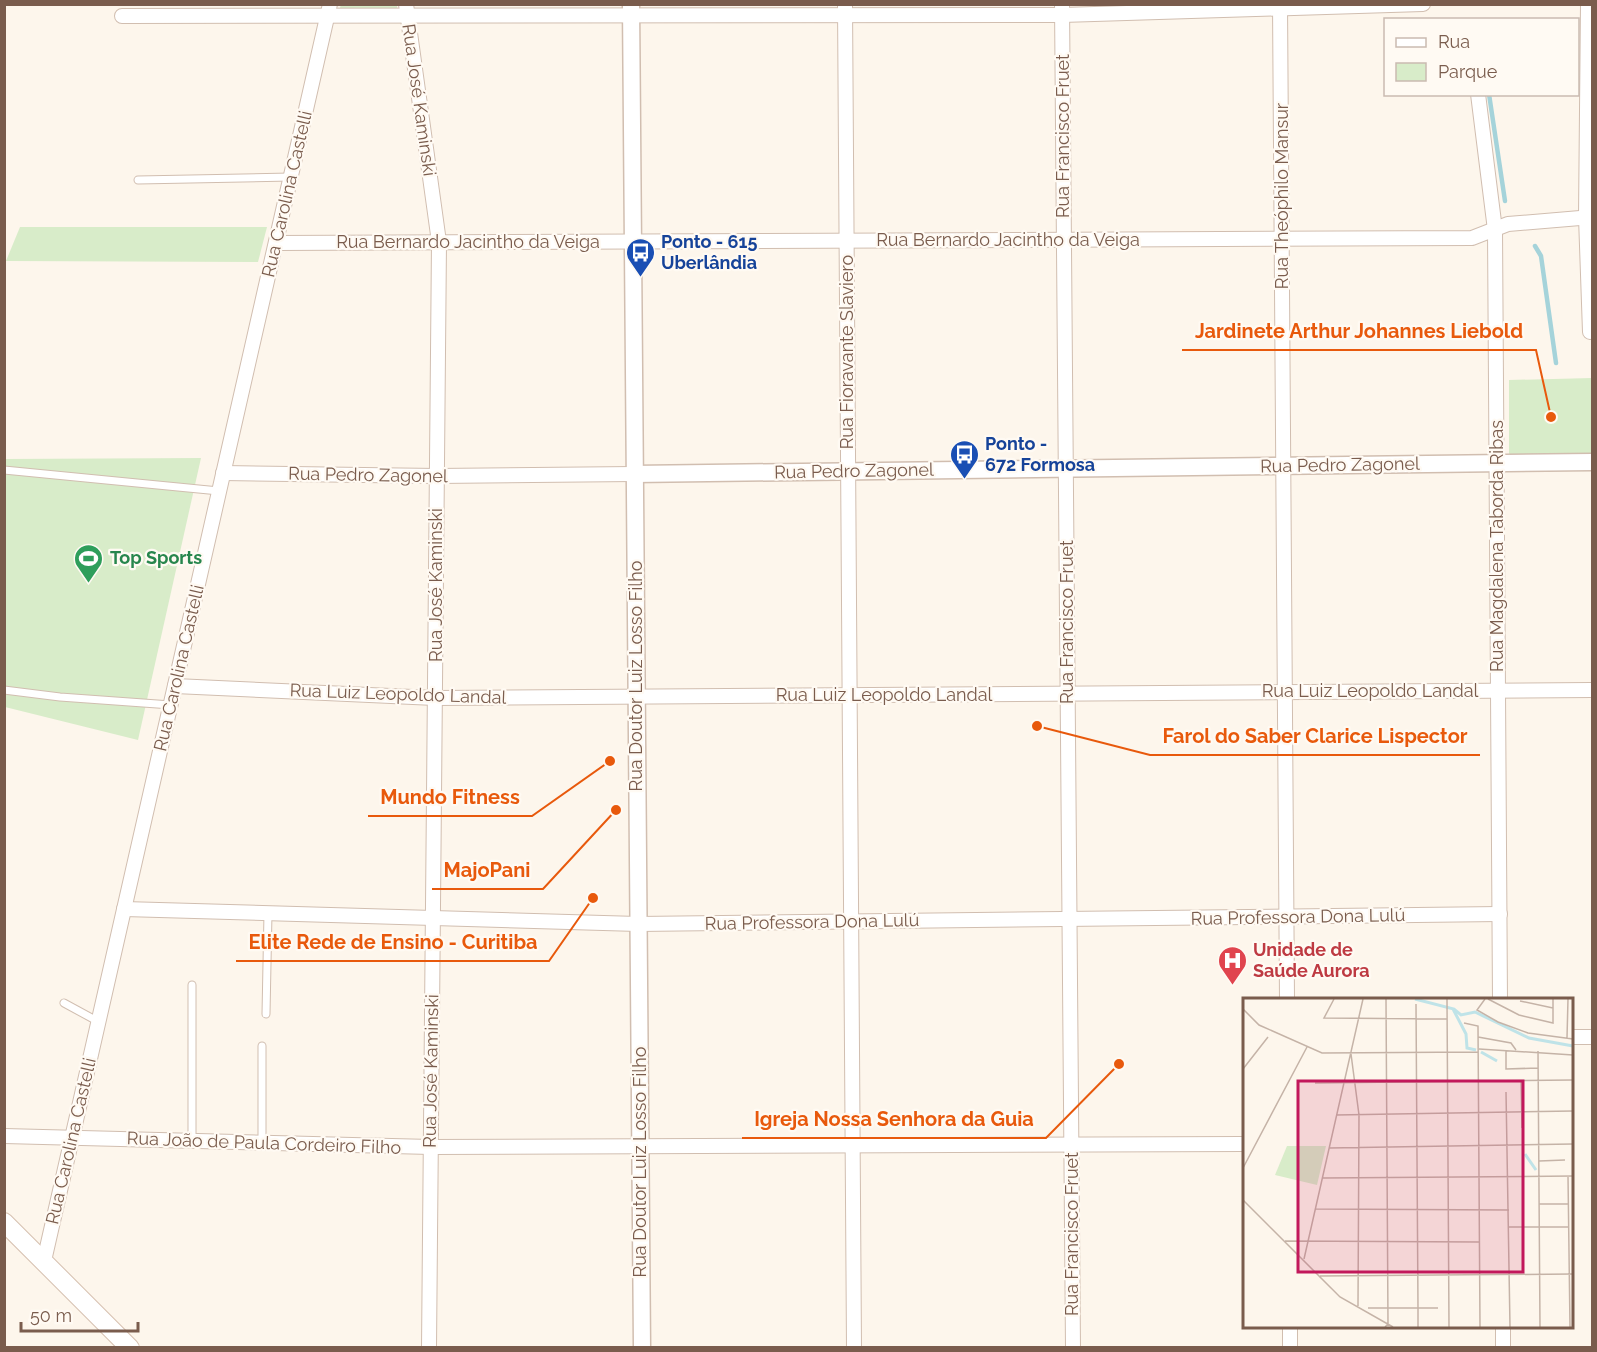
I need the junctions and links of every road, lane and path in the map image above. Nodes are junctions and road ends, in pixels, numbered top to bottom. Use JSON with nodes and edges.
{"nodes":[{"id":1,"x":1423,"y":4,"type":"edge"},
{"id":2,"x":1588,"y":4,"type":"edge"},
{"id":3,"x":1280,"y":7,"type":"edge"},
{"id":4,"x":329,"y":10,"type":"edge"},
{"id":5,"x":407,"y":10,"type":"edge"},
{"id":6,"x":631,"y":10,"type":"edge"},
{"id":7,"x":845,"y":10,"type":"edge"},
{"id":8,"x":1062,"y":10,"type":"edge"},
{"id":9,"x":122,"y":16,"type":"dead end"},
{"id":10,"x":1478,"y":96,"type":"edge"},
{"id":11,"x":291,"y":177,"type":"junction"},
{"id":12,"x":138,"y":180,"type":"dead end"},
{"id":13,"x":1589,"y":217,"type":"edge"},
{"id":14,"x":1495,"y":230,"type":"junction"},
{"id":15,"x":1282,"y":239,"type":"junction"},
{"id":16,"x":847,"y":240,"type":"junction"},
{"id":17,"x":1064,"y":240,"type":"junction"},
{"id":18,"x":439,"y":242,"type":"junction"},
{"id":19,"x":633,"y":242,"type":"junction"},
{"id":20,"x":276,"y":243,"type":"junction"},
{"id":21,"x":1590,"y":332,"type":"dead end"},
{"id":22,"x":1593,"y":462,"type":"edge"},
{"id":23,"x":1497,"y":464,"type":"junction"},
{"id":24,"x":1283,"y":466,"type":"junction"},
{"id":25,"x":1065,"y":469,"type":"junction"},
{"id":26,"x":4,"y":470,"type":"edge"},
{"id":27,"x":848,"y":471,"type":"junction"},
{"id":28,"x":224,"y":473,"type":"junction"},
{"id":29,"x":634,"y":474,"type":"junction"},
{"id":30,"x":437,"y":476,"type":"junction"},
{"id":31,"x":219,"y":491,"type":"junction"},
{"id":32,"x":175,"y":686,"type":"junction"},
{"id":33,"x":4,"y":690,"type":"edge"},
{"id":34,"x":1498,"y":690,"type":"junction"},
{"id":35,"x":1593,"y":690,"type":"edge"},
{"id":36,"x":1285,"y":692,"type":"junction"},
{"id":37,"x":1067,"y":693,"type":"junction"},
{"id":38,"x":850,"y":695,"type":"junction"},
{"id":39,"x":636,"y":696,"type":"junction"},
{"id":40,"x":435,"y":698,"type":"junction"},
{"id":41,"x":171,"y":705,"type":"junction"},
{"id":42,"x":124,"y":909,"type":"junction"},
{"id":43,"x":268,"y":913,"type":"junction"},
{"id":44,"x":1500,"y":914,"type":"junction"},
{"id":45,"x":1287,"y":917,"type":"junction"},
{"id":46,"x":433,"y":918,"type":"junction"},
{"id":47,"x":1069,"y":919,"type":"junction"},
{"id":48,"x":851,"y":922,"type":"junction"},
{"id":49,"x":638,"y":924,"type":"junction"},
{"id":50,"x":192,"y":985,"type":"dead end"},
{"id":51,"x":1287,"y":998,"type":"edge"},
{"id":52,"x":1500,"y":998,"type":"edge"},
{"id":53,"x":64,"y":1003,"type":"dead end"},
{"id":54,"x":266,"y":1014,"type":"dead end"},
{"id":55,"x":99,"y":1022,"type":"junction"},
{"id":56,"x":1573,"y":1037,"type":"edge"},
{"id":57,"x":1593,"y":1037,"type":"edge"},
{"id":58,"x":262,"y":1046,"type":"dead end"},
{"id":59,"x":4,"y":1136,"type":"edge"},
{"id":60,"x":72,"y":1138,"type":"junction"},
{"id":61,"x":192,"y":1141,"type":"junction"},
{"id":62,"x":262,"y":1143,"type":"junction"},
{"id":63,"x":1243,"y":1144,"type":"edge"},
{"id":64,"x":1071,"y":1145,"type":"junction"},
{"id":65,"x":640,"y":1146,"type":"junction"},
{"id":66,"x":853,"y":1146,"type":"junction"},
{"id":67,"x":431,"y":1148,"type":"junction"},
{"id":68,"x":4,"y":1222,"type":"edge"},
{"id":69,"x":44,"y":1261,"type":"junction"},
{"id":70,"x":1290,"y":1328,"type":"edge"},
{"id":71,"x":1503,"y":1328,"type":"edge"},
{"id":72,"x":130,"y":1347,"type":"edge"},
{"id":73,"x":429,"y":1347,"type":"edge"},
{"id":74,"x":642,"y":1347,"type":"edge"},
{"id":75,"x":854,"y":1347,"type":"edge"},
{"id":76,"x":1073,"y":1347,"type":"edge"},
{"id":77,"x":1290,"y":1347,"type":"edge"},
{"id":78,"x":1503,"y":1347,"type":"edge"}],
"edges":[{"from":1,"to":3,"type":"street"},
{"from":2,"to":13,"type":"street"},
{"from":3,"to":8,"type":"street"},
{"from":3,"to":15,"type":"street","name":"Rua Theóphilo Mansur"},
{"from":4,"to":5,"type":"street"},
{"from":4,"to":9,"type":"street"},
{"from":4,"to":11,"type":"street","name":"Rua Carolina Castelli"},
{"from":5,"to":6,"type":"street"},
{"from":5,"to":18,"type":"street","name":"Rua José Kaminski"},
{"from":6,"to":7,"type":"street"},
{"from":6,"to":19,"type":"street","name":"Rua Doutor Luiz Losso Filho"},
{"from":7,"to":8,"type":"street"},
{"from":7,"to":16,"type":"street","name":"Rua Fioravante Slaviero"},
{"from":8,"to":17,"type":"street","name":"Rua Francisco Fruet"},
{"from":10,"to":14,"type":"street","name":"Rua Magdalena Taborda Ribas"},
{"from":11,"to":12,"type":"lane"},
{"from":11,"to":20,"type":"street","name":"Rua Carolina Castelli"},
{"from":13,"to":14,"type":"street","name":"Rua Bernardo Jacintho da Veiga"},
{"from":13,"to":21,"type":"street"},
{"from":14,"to":15,"type":"street","name":"Rua Bernardo Jacintho da Veiga"},
{"from":14,"to":23,"type":"street","name":"Rua Magdalena Taborda Ribas"},
{"from":15,"to":17,"type":"street","name":"Rua Bernardo Jacintho da Veiga"},
{"from":15,"to":24,"type":"street","name":"Rua Theóphilo Mansur"},
{"from":16,"to":17,"type":"street","name":"Rua Bernardo Jacintho da Veiga"},
{"from":16,"to":19,"type":"street","name":"Rua Bernardo Jacintho da Veiga"},
{"from":16,"to":27,"type":"street","name":"Rua Fioravante Slaviero"},
{"from":17,"to":25,"type":"street","name":"Rua Francisco Fruet"},
{"from":18,"to":19,"type":"street","name":"Rua Bernardo Jacintho da Veiga"},
{"from":18,"to":20,"type":"street","name":"Rua Bernardo Jacintho da Veiga"},
{"from":18,"to":30,"type":"street","name":"Rua José Kaminski"},
{"from":19,"to":29,"type":"street","name":"Rua Doutor Luiz Losso Filho"},
{"from":20,"to":28,"type":"street","name":"Rua Carolina Castelli"},
{"from":22,"to":23,"type":"street","name":"Rua Pedro Zagonel"},
{"from":23,"to":24,"type":"street","name":"Rua Pedro Zagonel"},
{"from":23,"to":34,"type":"street","name":"Rua Magdalena Taborda Ribas"},
{"from":24,"to":25,"type":"street","name":"Rua Pedro Zagonel"},
{"from":24,"to":36,"type":"street","name":"Rua Theóphilo Mansur"},
{"from":25,"to":27,"type":"street","name":"Rua Pedro Zagonel"},
{"from":25,"to":37,"type":"street","name":"Rua Francisco Fruet"},
{"from":26,"to":31,"type":"lane"},
{"from":27,"to":29,"type":"street","name":"Rua Pedro Zagonel"},
{"from":27,"to":38,"type":"street","name":"Rua Fioravante Slaviero"},
{"from":28,"to":30,"type":"street","name":"Rua Pedro Zagonel"},
{"from":28,"to":31,"type":"street","name":"Rua Carolina Castelli"},
{"from":29,"to":30,"type":"street","name":"Rua Pedro Zagonel"},
{"from":29,"to":39,"type":"street","name":"Rua Doutor Luiz Losso Filho"},
{"from":30,"to":40,"type":"street","name":"Rua José Kaminski"},
{"from":31,"to":32,"type":"street","name":"Rua Carolina Castelli"},
{"from":32,"to":40,"type":"street","name":"Rua Luiz Leopoldo Landal"},
{"from":32,"to":41,"type":"street","name":"Rua Carolina Castelli"},
{"from":33,"to":41,"type":"lane"},
{"from":34,"to":35,"type":"street","name":"Rua Luiz Leopoldo Landal"},
{"from":34,"to":36,"type":"street","name":"Rua Luiz Leopoldo Landal"},
{"from":34,"to":44,"type":"street","name":"Rua Magdalena Taborda Ribas"},
{"from":36,"to":37,"type":"street","name":"Rua Luiz Leopoldo Landal"},
{"from":36,"to":45,"type":"street","name":"Rua Theóphilo Mansur"},
{"from":37,"to":38,"type":"street","name":"Rua Luiz Leopoldo Landal"},
{"from":37,"to":47,"type":"street","name":"Rua Francisco Fruet"},
{"from":38,"to":39,"type":"street","name":"Rua Luiz Leopoldo Landal"},
{"from":38,"to":48,"type":"street","name":"Rua Fioravante Slaviero"},
{"from":39,"to":40,"type":"street","name":"Rua Luiz Leopoldo Landal"},
{"from":39,"to":49,"type":"street","name":"Rua Doutor Luiz Losso Filho"},
{"from":40,"to":46,"type":"street","name":"Rua José Kaminski"},
{"from":41,"to":42,"type":"street","name":"Rua Carolina Castelli"},
{"from":42,"to":43,"type":"street","name":"Rua Professora Dona Lulú"},
{"from":42,"to":55,"type":"street","name":"Rua Carolina Castelli"},
{"from":43,"to":46,"type":"street","name":"Rua Professora Dona Lulú"},
{"from":43,"to":54,"type":"lane"},
{"from":44,"to":45,"type":"street","name":"Rua Professora Dona Lulú"},
{"from":44,"to":52,"type":"street","name":"Rua Magdalena Taborda Ribas"},
{"from":45,"to":47,"type":"street","name":"Rua Professora Dona Lulú"},
{"from":45,"to":51,"type":"street","name":"Rua Theóphilo Mansur"},
{"from":46,"to":49,"type":"street","name":"Rua Professora Dona Lulú"},
{"from":46,"to":67,"type":"street","name":"Rua José Kaminski"},
{"from":47,"to":48,"type":"street","name":"Rua Professora Dona Lulú"},
{"from":47,"to":64,"type":"street","name":"Rua Francisco Fruet"},
{"from":48,"to":49,"type":"street","name":"Rua Professora Dona Lulú"},
{"from":48,"to":66,"type":"street","name":"Rua Fioravante Slaviero"},
{"from":49,"to":65,"type":"street","name":"Rua Doutor Luiz Losso Filho"},
{"from":50,"to":61,"type":"lane"},
{"from":53,"to":55,"type":"lane"},
{"from":55,"to":60,"type":"street","name":"Rua Carolina Castelli"},
{"from":56,"to":57,"type":"street"},
{"from":58,"to":62,"type":"lane"},
{"from":59,"to":60,"type":"street","name":"Rua João de Paula Cordeiro Filho"},
{"from":60,"to":61,"type":"street","name":"Rua João de Paula Cordeiro Filho"},
{"from":60,"to":69,"type":"street","name":"Rua Carolina Castelli"},
{"from":61,"to":62,"type":"street","name":"Rua João de Paula Cordeiro Filho"},
{"from":62,"to":67,"type":"street","name":"Rua João de Paula Cordeiro Filho"},
{"from":63,"to":64,"type":"street","name":"Rua João de Paula Cordeiro Filho"},
{"from":64,"to":66,"type":"street","name":"Rua João de Paula Cordeiro Filho"},
{"from":64,"to":76,"type":"street","name":"Rua Francisco Fruet"},
{"from":65,"to":66,"type":"street","name":"Rua João de Paula Cordeiro Filho"},
{"from":65,"to":67,"type":"street","name":"Rua João de Paula Cordeiro Filho"},
{"from":65,"to":74,"type":"street","name":"Rua Doutor Luiz Losso Filho"},
{"from":66,"to":75,"type":"street","name":"Rua Fioravante Slaviero"},
{"from":67,"to":73,"type":"street","name":"Rua José Kaminski"},
{"from":68,"to":69,"type":"main road"},
{"from":69,"to":72,"type":"main road"},
{"from":70,"to":77,"type":"street"},
{"from":71,"to":78,"type":"street"}]}
